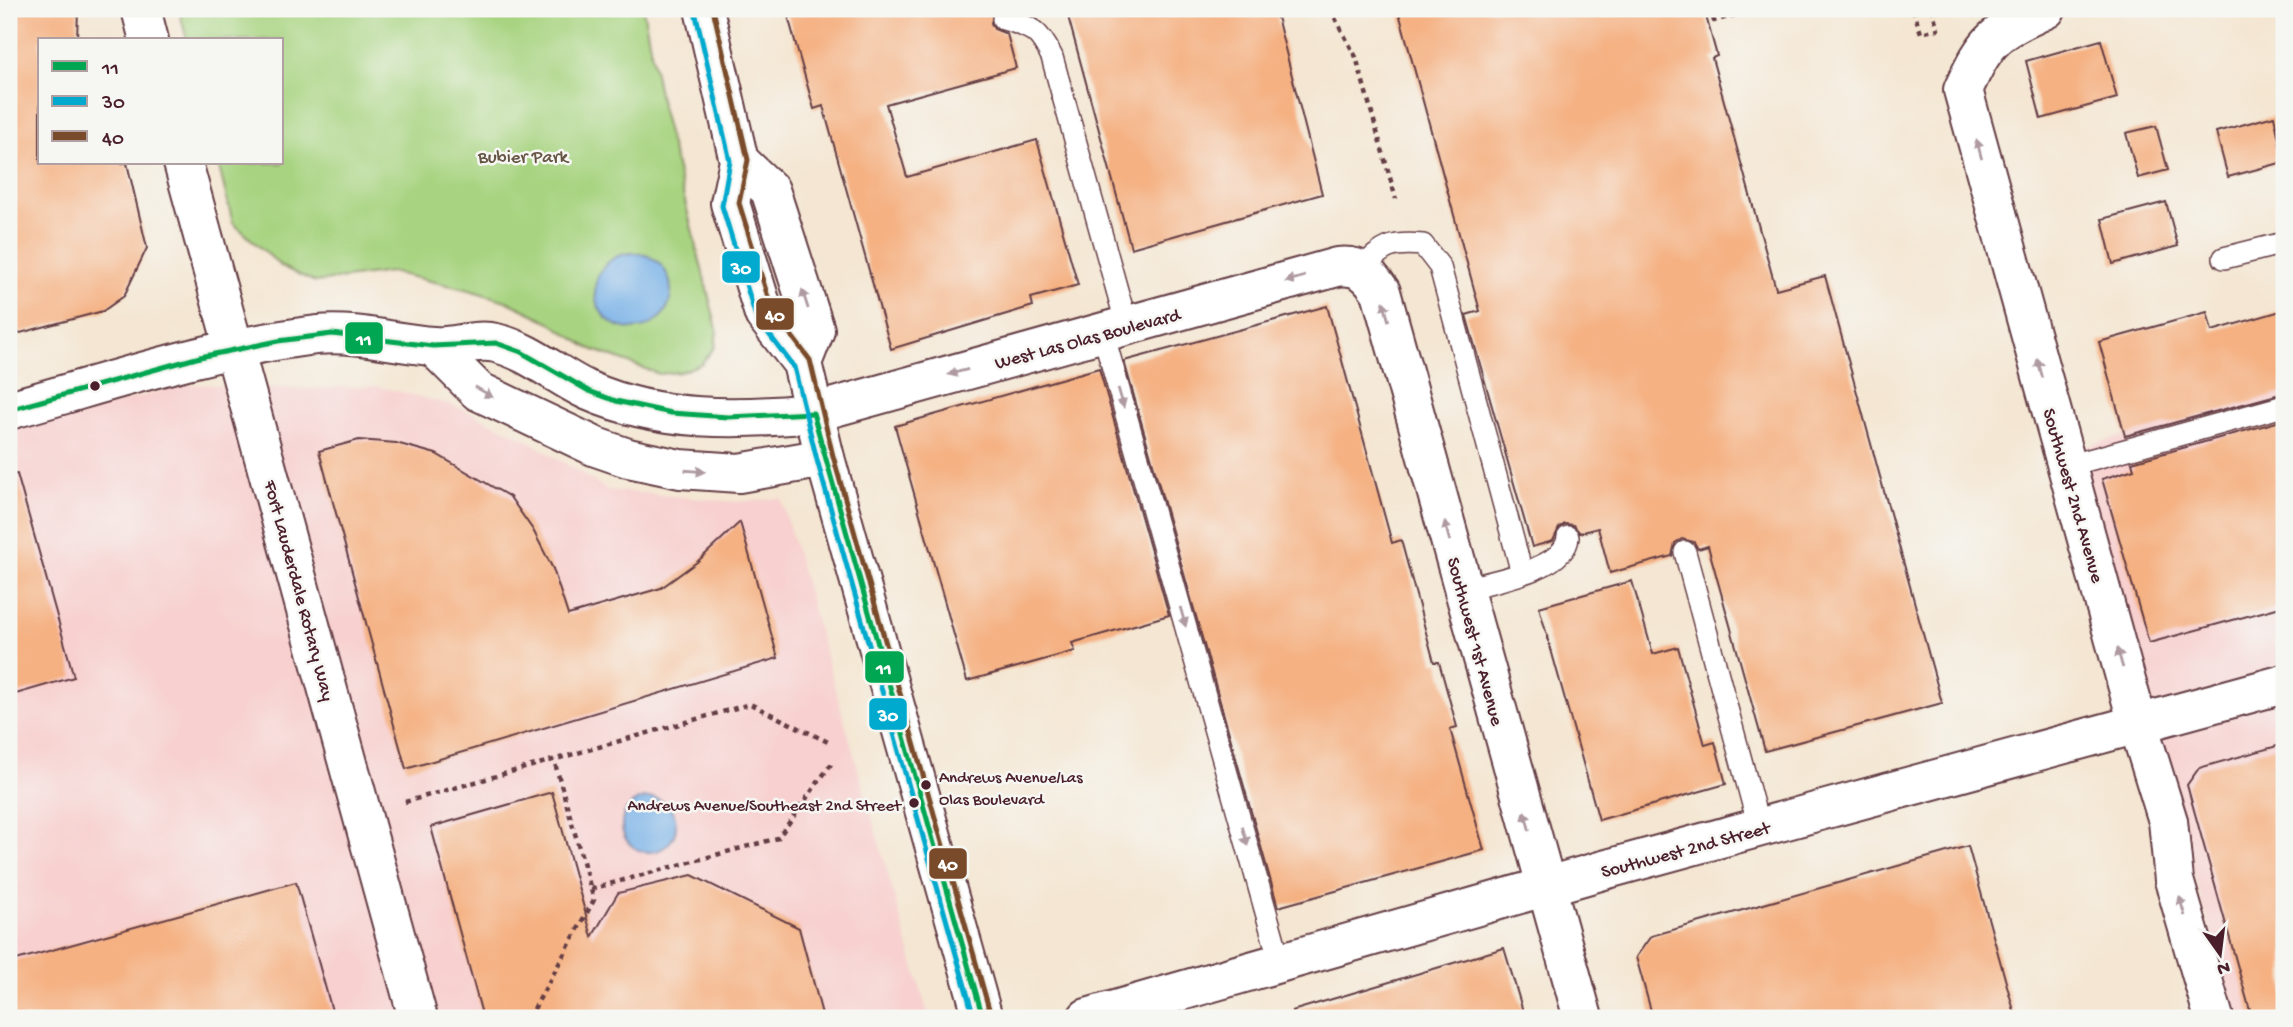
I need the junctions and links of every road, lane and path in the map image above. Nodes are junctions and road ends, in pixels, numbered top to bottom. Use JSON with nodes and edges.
{"nodes":[{"id":1,"x":141,"y":9,"type":"edge"},
{"id":2,"x":704,"y":9,"type":"edge"},
{"id":3,"x":1330,"y":9,"type":"edge"},
{"id":4,"x":1710,"y":9,"type":"edge"},
{"id":5,"x":1755,"y":9,"type":"edge"},
{"id":6,"x":1913,"y":9,"type":"edge"},
{"id":7,"x":1932,"y":9,"type":"edge"},
{"id":8,"x":2046,"y":9,"type":"edge"},
{"id":9,"x":1003,"y":19,"type":"dead end"},
{"id":10,"x":148,"y":38,"type":"edge"},
{"id":11,"x":183,"y":164,"type":"edge"},
{"id":12,"x":1395,"y":199,"type":"dead end"},
{"id":13,"x":2284,"y":243,"type":"edge"},
{"id":14,"x":2224,"y":258,"type":"dead end"},
{"id":15,"x":1362,"y":269,"type":"junction"},
{"id":16,"x":1115,"y":329,"type":"junction"},
{"id":17,"x":434,"y":347,"type":"junction"},
{"id":18,"x":234,"y":349,"type":"junction"},
{"id":19,"x":2284,"y":406,"type":"edge"},
{"id":20,"x":9,"y":410,"type":"edge"},
{"id":21,"x":813,"y":413,"type":"junction"},
{"id":22,"x":825,"y":458,"type":"junction"},
{"id":23,"x":2067,"y":466,"type":"junction"},
{"id":24,"x":1568,"y":537,"type":"dead end"},
{"id":25,"x":1685,"y":552,"type":"dead end"},
{"id":26,"x":1522,"y":573,"type":"junction"},
{"id":27,"x":1463,"y":589,"type":"junction"},
{"id":28,"x":2284,"y":684,"type":"edge"},
{"id":29,"x":2138,"y":724,"type":"junction"},
{"id":30,"x":828,"y":742,"type":"dead end"},
{"id":31,"x":554,"y":760,"type":"junction"},
{"id":32,"x":834,"y":760,"type":"dead end"},
{"id":33,"x":405,"y":802,"type":"dead end"},
{"id":34,"x":1759,"y":827,"type":"junction"},
{"id":35,"x":1545,"y":887,"type":"junction"},
{"id":36,"x":591,"y":889,"type":"junction"},
{"id":37,"x":1280,"y":962,"type":"junction"},
{"id":38,"x":418,"y":1018,"type":"edge"},
{"id":39,"x":528,"y":1018,"type":"edge"},
{"id":40,"x":983,"y":1018,"type":"edge"},
{"id":41,"x":1087,"y":1018,"type":"edge"},
{"id":42,"x":1583,"y":1018,"type":"edge"},
{"id":43,"x":2214,"y":1018,"type":"edge"}],
"edges":[{"from":1,"to":10,"type":"street"},
{"from":2,"to":21,"type":"street"},
{"from":3,"to":12,"type":"path"},
{"from":4,"to":5,"type":"path"},
{"from":6,"to":7,"type":"path"},
{"from":23,"to":8,"type":"street","name":"Southwest 2nd Avenue","one_way":true},
{"from":9,"to":16,"type":"lane"},
{"from":11,"to":18,"type":"street","name":"Fort Lauderdale Rotary Way"},
{"from":13,"to":14,"type":"lane"},
{"from":15,"to":16,"type":"street","name":"West Las Olas Boulevard","one_way":true},
{"from":15,"to":26,"type":"lane"},
{"from":27,"to":15,"type":"street","name":"Southwest 1st Avenue","one_way":true},
{"from":16,"to":21,"type":"street","name":"West Las Olas Boulevard","one_way":true},
{"from":16,"to":37,"type":"lane","one_way":true},
{"from":17,"to":18,"type":"street","name":"West Las Olas Boulevard"},
{"from":17,"to":21,"type":"street","name":"West Las Olas Boulevard"},
{"from":17,"to":22,"type":"street","one_way":true},
{"from":18,"to":20,"type":"street","name":"West Las Olas Boulevard"},
{"from":18,"to":38,"type":"street","name":"Fort Lauderdale Rotary Way"},
{"from":19,"to":23,"type":"lane"},
{"from":21,"to":22,"type":"street"},
{"from":22,"to":40,"type":"street"},
{"from":29,"to":23,"type":"street","name":"Southwest 2nd Avenue","one_way":true},
{"from":24,"to":26,"type":"lane"},
{"from":25,"to":34,"type":"lane"},
{"from":26,"to":27,"type":"lane"},
{"from":35,"to":27,"type":"street","name":"Southwest 1st Avenue","one_way":true},
{"from":28,"to":29,"type":"street","name":"Southwest 2nd Street"},
{"from":29,"to":34,"type":"street","name":"Southwest 2nd Street"},
{"from":43,"to":29,"type":"street","name":"Southwest 2nd Avenue","one_way":true},
{"from":30,"to":31,"type":"path"},
{"from":31,"to":33,"type":"path"},
{"from":31,"to":36,"type":"path"},
{"from":32,"to":36,"type":"path"},
{"from":34,"to":35,"type":"street","name":"Southwest 2nd Street"},
{"from":35,"to":37,"type":"street","name":"Southwest 2nd Street"},
{"from":35,"to":42,"type":"street","name":"Southwest 1st Avenue"},
{"from":36,"to":39,"type":"path"},
{"from":37,"to":41,"type":"street","name":"Southwest 2nd Street"}]}
